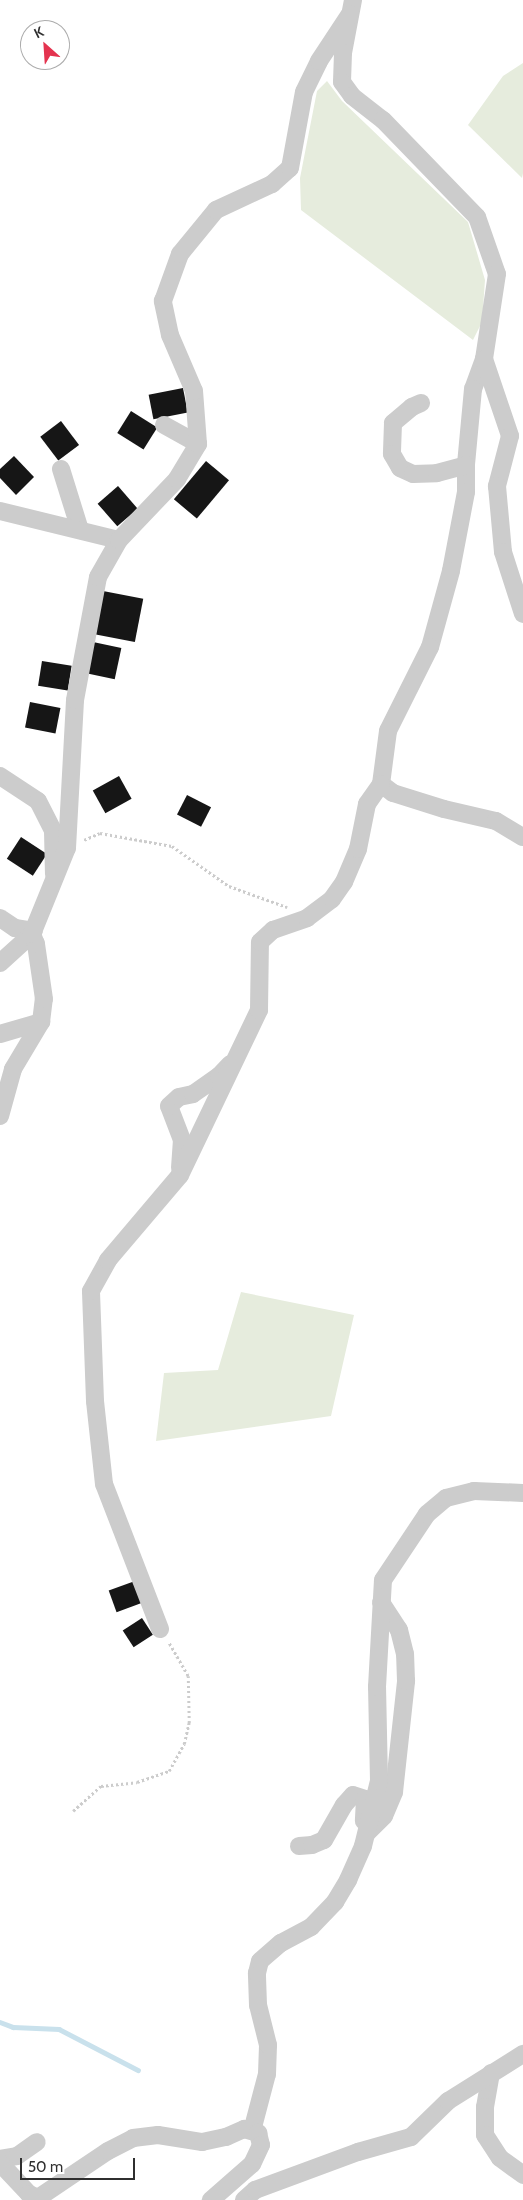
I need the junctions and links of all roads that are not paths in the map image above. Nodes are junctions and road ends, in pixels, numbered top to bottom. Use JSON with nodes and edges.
{"nodes":[{"id":1,"x":352,"y":7,"type":"edge"},
{"id":2,"x":484,"y":359,"type":"junction"},
{"id":3,"x":420,"y":403,"type":"dead end"},
{"id":4,"x":164,"y":425,"type":"dead end"},
{"id":5,"x":198,"y":444,"type":"junction"},
{"id":6,"x":466,"y":465,"type":"junction"},
{"id":7,"x":61,"y":469,"type":"dead end"},
{"id":8,"x":0,"y":511,"type":"edge"},
{"id":9,"x":80,"y":530,"type":"junction"},
{"id":10,"x":119,"y":540,"type":"junction"},
{"id":11,"x":523,"y":614,"type":"edge"},
{"id":12,"x":0,"y":776,"type":"edge"},
{"id":13,"x":381,"y":784,"type":"junction"},
{"id":14,"x":523,"y":838,"type":"edge"},
{"id":15,"x":54,"y":885,"type":"junction"},
{"id":16,"x":0,"y":918,"type":"edge"},
{"id":17,"x":33,"y":932,"type":"junction"},
{"id":18,"x":0,"y":963,"type":"edge"},
{"id":19,"x":41,"y":1022,"type":"junction"},
{"id":20,"x":0,"y":1034,"type":"edge"},
{"id":21,"x":239,"y":1054,"type":"junction"},
{"id":22,"x":0,"y":1116,"type":"edge"},
{"id":23,"x":180,"y":1175,"type":"junction"},
{"id":24,"x":523,"y":1493,"type":"edge"},
{"id":25,"x":381,"y":1602,"type":"junction"},
{"id":26,"x":160,"y":1629,"type":"road end"},
{"id":27,"x":365,"y":1840,"type":"junction"},
{"id":28,"x":300,"y":1846,"type":"dead end"},
{"id":29,"x":523,"y":2054,"type":"edge"},
{"id":30,"x":491,"y":2073,"type":"junction"},
{"id":31,"x":252,"y":2132,"type":"junction"},
{"id":32,"x":37,"y":2142,"type":"dead end"},
{"id":33,"x":0,"y":2161,"type":"edge"},
{"id":34,"x":523,"y":2175,"type":"edge"},
{"id":35,"x":32,"y":2198,"type":"edge"},
{"id":36,"x":211,"y":2200,"type":"edge"},
{"id":37,"x":244,"y":2200,"type":"edge"}],
"edges":[{"from":1,"to":2,"type":"street"},
{"from":1,"to":5,"type":"street"},
{"from":2,"to":6,"type":"street"},
{"from":2,"to":11,"type":"street"},
{"from":3,"to":6,"type":"street"},
{"from":4,"to":5,"type":"street"},
{"from":5,"to":10,"type":"street"},
{"from":6,"to":13,"type":"street"},
{"from":7,"to":9,"type":"street"},
{"from":8,"to":9,"type":"street"},
{"from":9,"to":10,"type":"street"},
{"from":10,"to":15,"type":"street"},
{"from":12,"to":15,"type":"street"},
{"from":13,"to":14,"type":"street"},
{"from":13,"to":21,"type":"street"},
{"from":15,"to":17,"type":"street"},
{"from":16,"to":17,"type":"street"},
{"from":17,"to":18,"type":"street"},
{"from":17,"to":19,"type":"street"},
{"from":19,"to":20,"type":"street"},
{"from":19,"to":22,"type":"street"},
{"from":21,"to":23,"type":"street"},
{"from":21,"to":23,"type":"street"},
{"from":23,"to":26,"type":"street"},
{"from":24,"to":25,"type":"street"},
{"from":25,"to":27,"type":"street"},
{"from":25,"to":27,"type":"street"},
{"from":27,"to":28,"type":"street"},
{"from":27,"to":31,"type":"street"},
{"from":29,"to":30,"type":"street"},
{"from":30,"to":34,"type":"street"},
{"from":30,"to":37,"type":"street"},
{"from":31,"to":35,"type":"street"},
{"from":31,"to":36,"type":"street"},
{"from":32,"to":33,"type":"street"},
{"from":33,"to":35,"type":"street"}]}
